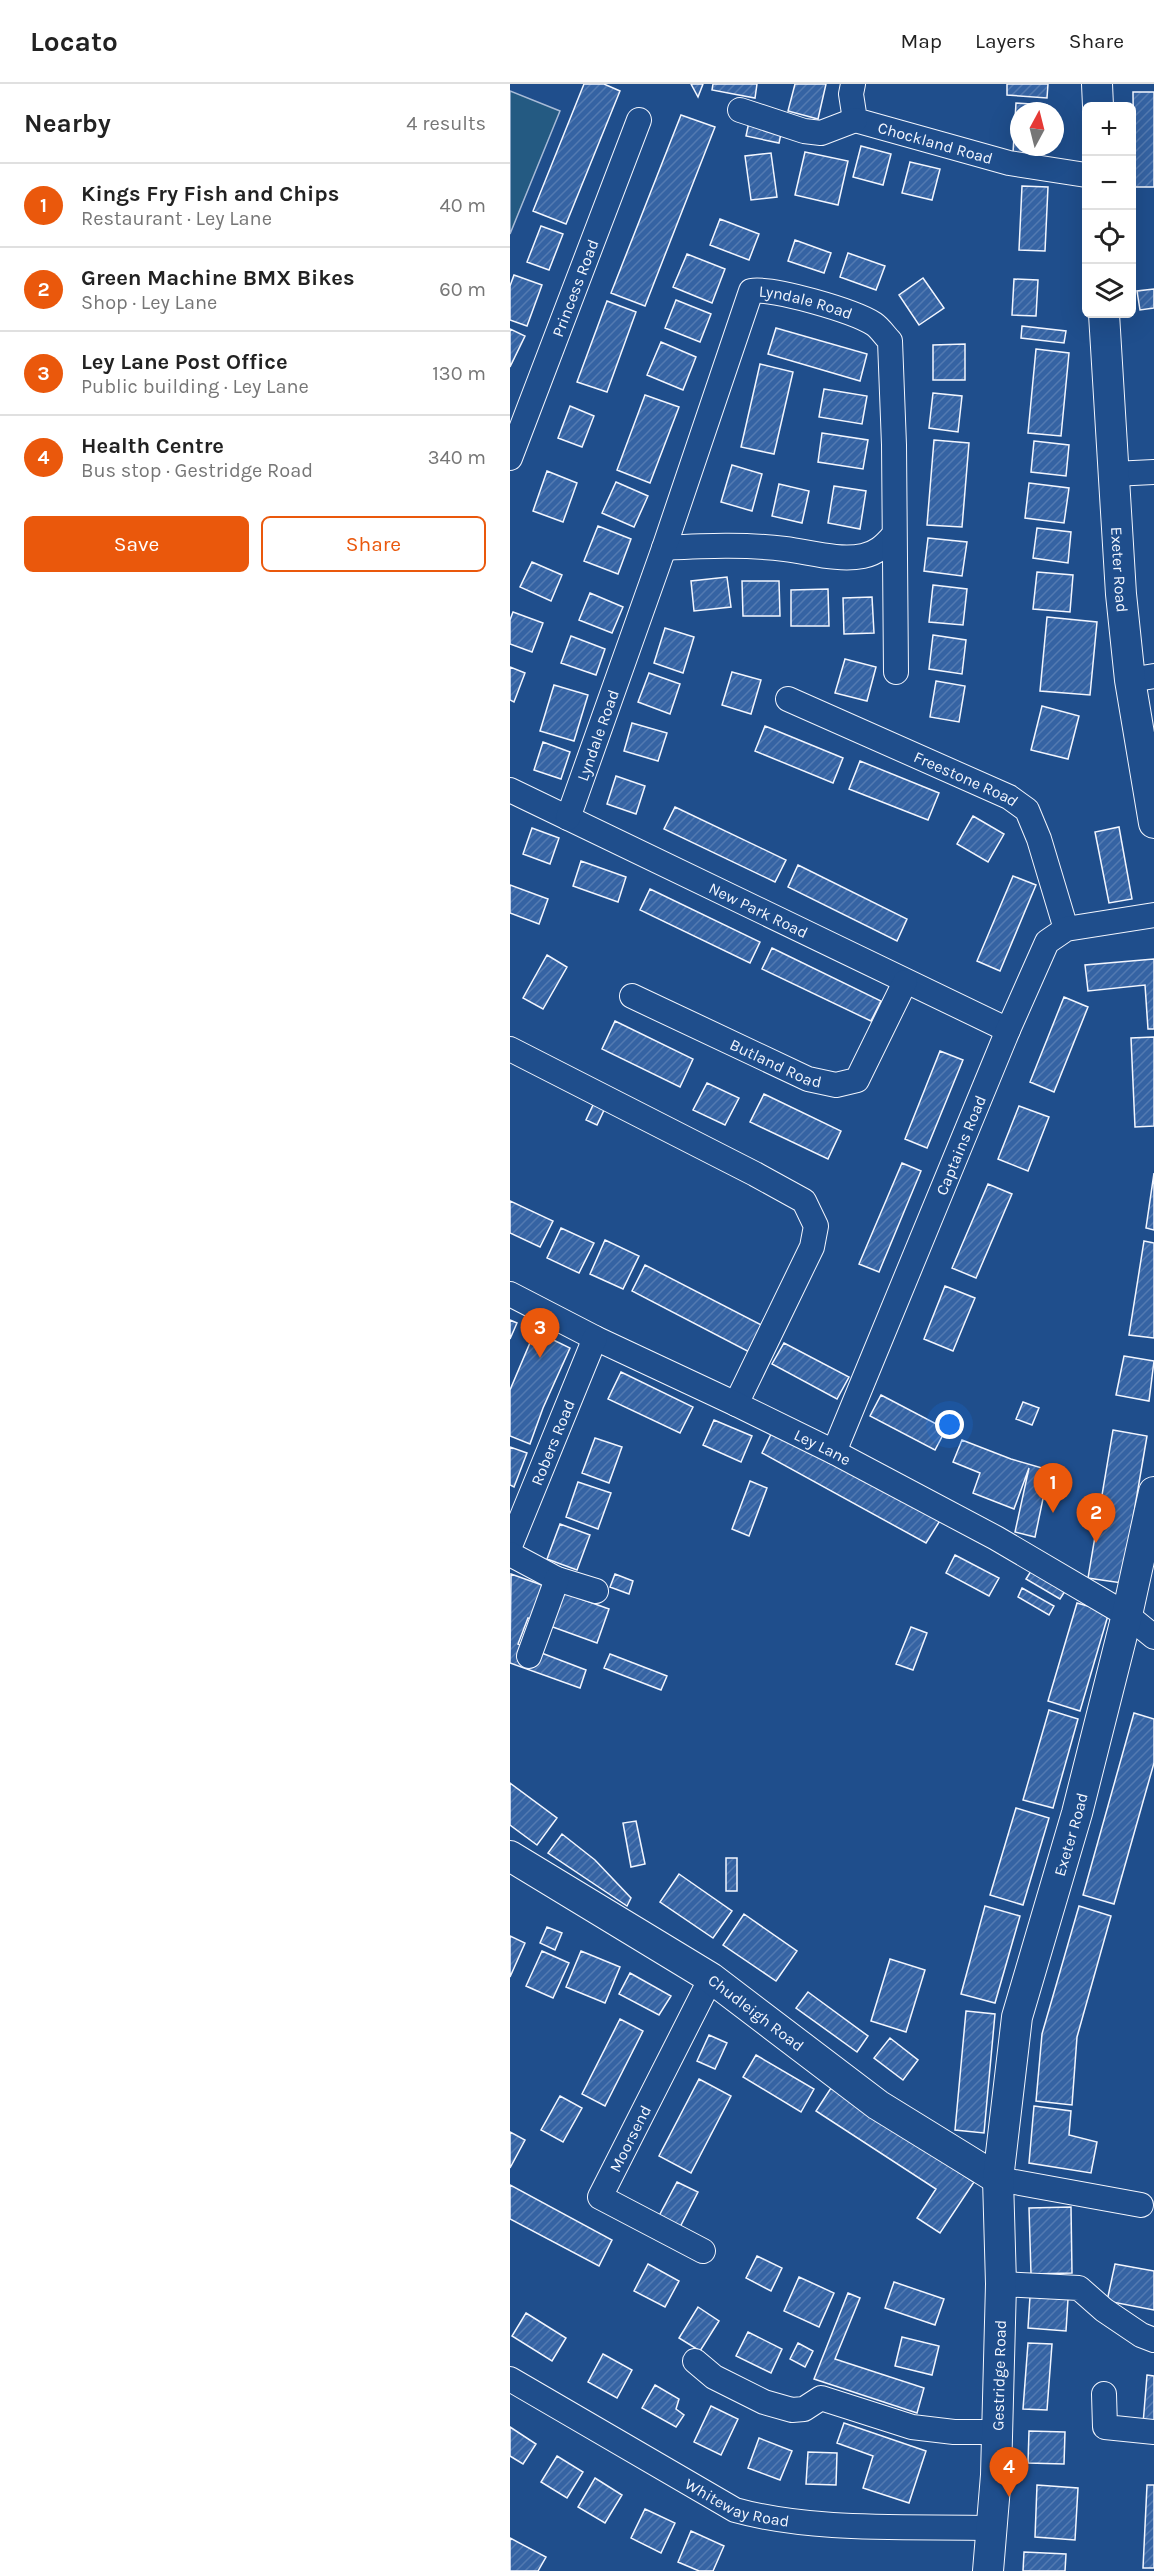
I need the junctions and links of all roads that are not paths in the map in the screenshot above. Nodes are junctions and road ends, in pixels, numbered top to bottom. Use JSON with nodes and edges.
{"nodes":[{"id":1,"x":853,"y":84,"type":"edge"},
{"id":2,"x":1097,"y":84,"type":"edge"},
{"id":3,"x":1098,"y":102,"type":"edge"},
{"id":4,"x":740,"y":110,"type":"dead end"},
{"id":5,"x":639,"y":120,"type":"dead end"},
{"id":6,"x":855,"y":120,"type":"junction"},
{"id":7,"x":1082,"y":173,"type":"edge"},
{"id":8,"x":1104,"y":318,"type":"edge"},
{"id":9,"x":510,"y":458,"type":"edge"},
{"id":10,"x":1154,"y":472,"type":"edge"},
{"id":11,"x":1113,"y":474,"type":"junction"},
{"id":12,"x":893,"y":536,"type":"junction"},
{"id":13,"x":664,"y":548,"type":"junction"},
{"id":14,"x":896,"y":672,"type":"dead end"},
{"id":15,"x":1142,"y":678,"type":"edge"},
{"id":16,"x":788,"y":699,"type":"dead end"},
{"id":17,"x":511,"y":793,"type":"edge"},
{"id":18,"x":568,"y":818,"type":"junction"},
{"id":19,"x":1154,"y":823,"type":"edge"},
{"id":20,"x":1154,"y":915,"type":"edge"},
{"id":21,"x":1066,"y":929,"type":"junction"},
{"id":22,"x":905,"y":982,"type":"junction"},
{"id":23,"x":632,"y":996,"type":"dead end"},
{"id":24,"x":1008,"y":1029,"type":"junction"},
{"id":25,"x":510,"y":1049,"type":"edge"},
{"id":26,"x":510,"y":1294,"type":"edge"},
{"id":27,"x":595,"y":1338,"type":"junction"},
{"id":28,"x":736,"y":1404,"type":"junction"},
{"id":29,"x":834,"y":1452,"type":"junction"},
{"id":30,"x":1154,"y":1492,"type":"edge"},
{"id":31,"x":510,"y":1546,"type":"edge"},
{"id":32,"x":510,"y":1554,"type":"edge"},
{"id":33,"x":557,"y":1579,"type":"junction"},
{"id":34,"x":596,"y":1591,"type":"dead end"},
{"id":35,"x":1127,"y":1615,"type":"junction"},
{"id":36,"x":1154,"y":1636,"type":"edge"},
{"id":37,"x":529,"y":1656,"type":"dead end"},
{"id":38,"x":510,"y":1856,"type":"edge"},
{"id":39,"x":711,"y":1978,"type":"junction"},
{"id":40,"x":998,"y":2179,"type":"junction"},
{"id":41,"x":1140,"y":2205,"type":"dead end"},
{"id":42,"x":703,"y":2251,"type":"dead end"},
{"id":43,"x":1001,"y":2284,"type":"junction"},
{"id":44,"x":1154,"y":2340,"type":"edge"},
{"id":45,"x":695,"y":2361,"type":"dead end"},
{"id":46,"x":510,"y":2379,"type":"edge"},
{"id":47,"x":1104,"y":2394,"type":"dead end"},
{"id":48,"x":996,"y":2432,"type":"junction"},
{"id":49,"x":1154,"y":2432,"type":"edge"},
{"id":50,"x":992,"y":2528,"type":"junction"},
{"id":51,"x":988,"y":2571,"type":"edge"}],
"edges":[{"from":1,"to":6,"type":"street","name":"Chockland Road"},
{"from":2,"to":3,"type":"main road"},
{"from":4,"to":6,"type":"street","name":"Chockland Road"},
{"from":5,"to":9,"type":"street","name":"Princess Road"},
{"from":6,"to":7,"type":"street","name":"Chockland Road"},
{"from":8,"to":11,"type":"main road","name":"Exeter Road"},
{"from":10,"to":11,"type":"street"},
{"from":11,"to":15,"type":"main road","name":"Exeter Road"},
{"from":12,"to":13,"type":"street"},
{"from":12,"to":13,"type":"street","name":"Lyndale Road"},
{"from":12,"to":14,"type":"street","name":"Lyndale Road"},
{"from":13,"to":18,"type":"street","name":"Lyndale Road"},
{"from":15,"to":19,"type":"main road","name":"Exeter Road"},
{"from":16,"to":21,"type":"street","name":"Freestone Road"},
{"from":17,"to":18,"type":"street","name":"New Park Road"},
{"from":18,"to":22,"type":"street","name":"New Park Road"},
{"from":20,"to":21,"type":"street"},
{"from":21,"to":24,"type":"street","name":"Captains Road"},
{"from":22,"to":23,"type":"street","name":"Butland Road"},
{"from":22,"to":24,"type":"street","name":"New Park Road"},
{"from":24,"to":29,"type":"street","name":"Captains Road"},
{"from":25,"to":28,"type":"street"},
{"from":26,"to":27,"type":"street","name":"Ley Lane"},
{"from":27,"to":28,"type":"street","name":"Ley Lane"},
{"from":27,"to":31,"type":"street","name":"Robers Road"},
{"from":28,"to":29,"type":"street","name":"Ley Lane"},
{"from":29,"to":35,"type":"street","name":"Ley Lane"},
{"from":30,"to":35,"type":"main road","name":"Exeter Road"},
{"from":32,"to":33,"type":"street"},
{"from":33,"to":34,"type":"street"},
{"from":33,"to":37,"type":"street"},
{"from":35,"to":36,"type":"street","name":"Ley Lane"},
{"from":35,"to":40,"type":"main road","name":"Exeter Road"},
{"from":38,"to":39,"type":"main road","name":"Chudleigh Road"},
{"from":39,"to":40,"type":"main road","name":"Chudleigh Road"},
{"from":39,"to":42,"type":"street","name":"Moorsend"},
{"from":40,"to":41,"type":"street"},
{"from":40,"to":43,"type":"main road","name":"Gestridge Road"},
{"from":43,"to":44,"type":"street"},
{"from":43,"to":48,"type":"main road","name":"Gestridge Road"},
{"from":45,"to":48,"type":"street"},
{"from":46,"to":50,"type":"street","name":"Whiteway Road"},
{"from":47,"to":49,"type":"street"},
{"from":48,"to":50,"type":"main road","name":"Gestridge Road"},
{"from":50,"to":51,"type":"main road","name":"Gestridge Road"}]}
